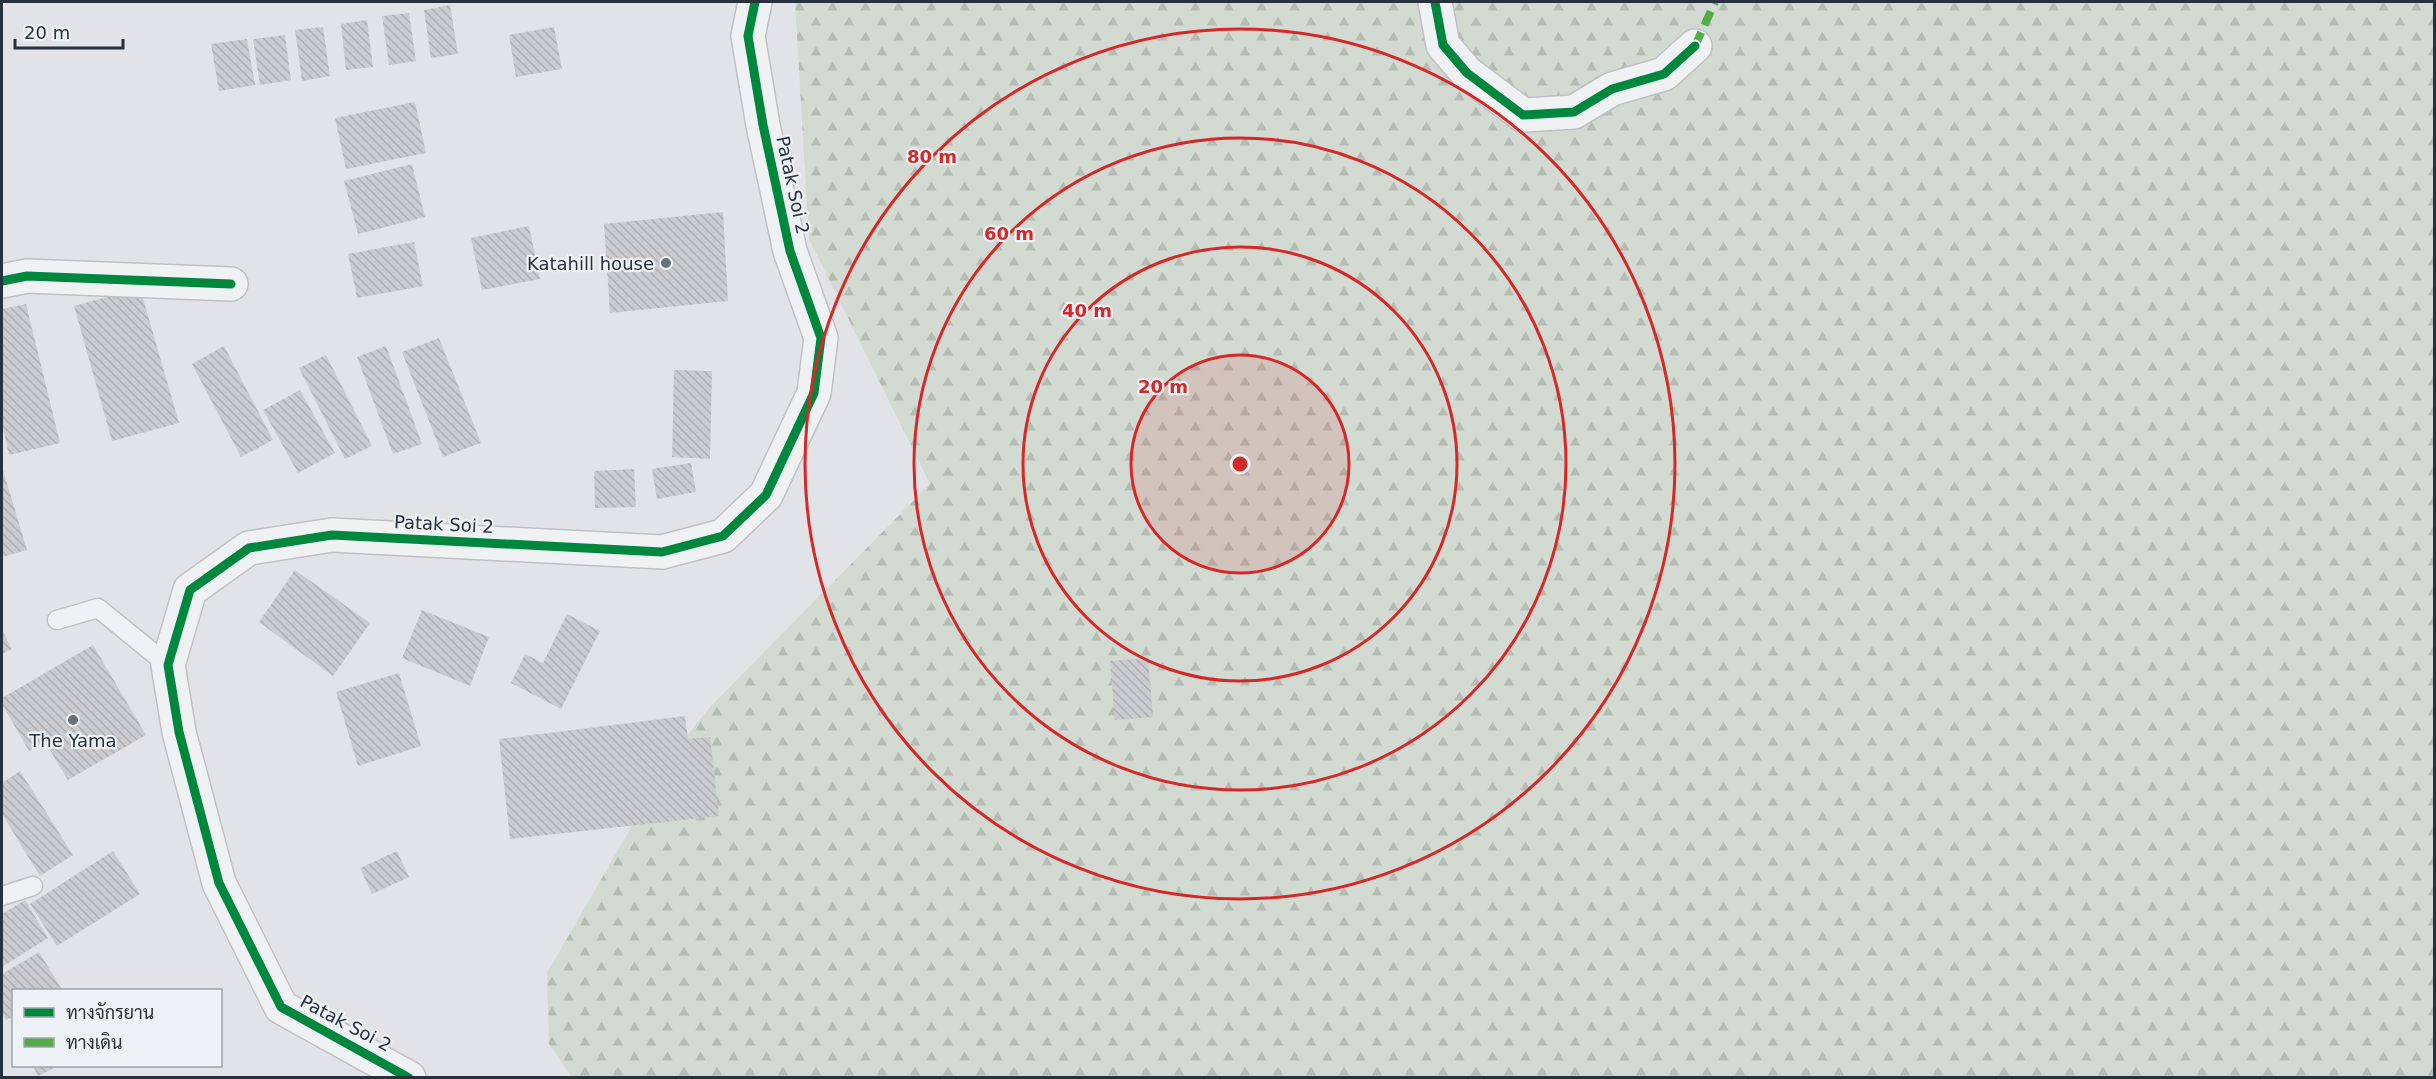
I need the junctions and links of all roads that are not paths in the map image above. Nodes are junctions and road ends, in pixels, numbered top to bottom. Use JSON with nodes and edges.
{"nodes":[{"id":1,"x":754,"y":2,"type":"edge"},
{"id":2,"x":1435,"y":2,"type":"edge"},
{"id":3,"x":1695,"y":46,"type":"dead end"},
{"id":4,"x":2,"y":281,"type":"edge"},
{"id":5,"x":231,"y":284,"type":"dead end"},
{"id":6,"x":57,"y":620,"type":"dead end"},
{"id":7,"x":168,"y":665,"type":"junction"},
{"id":8,"x":33,"y":886,"type":"dead end"},
{"id":9,"x":2,"y":896,"type":"edge"},
{"id":10,"x":410,"y":1077,"type":"edge"}],
"edges":[{"from":1,"to":7,"type":"street","name":"Patak Soi 2"},
{"from":2,"to":3,"type":"street"},
{"from":4,"to":5,"type":"street"},
{"from":6,"to":7,"type":"lane"},
{"from":7,"to":10,"type":"street","name":"Patak Soi 2"},
{"from":8,"to":9,"type":"lane"}]}
